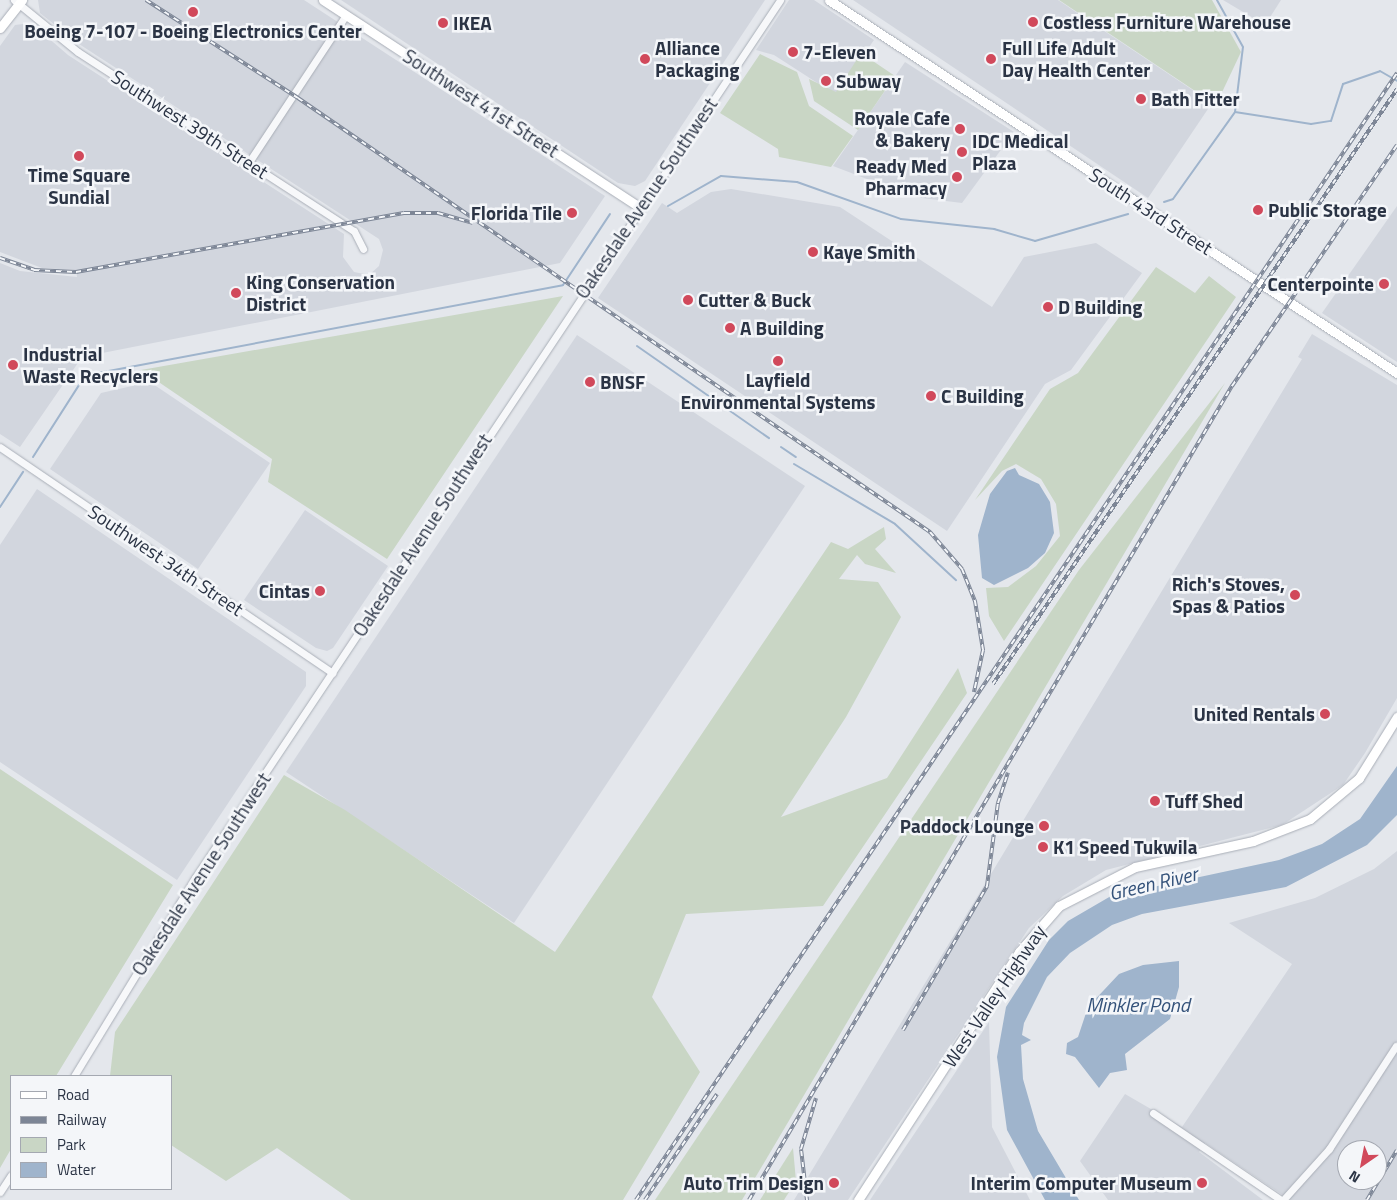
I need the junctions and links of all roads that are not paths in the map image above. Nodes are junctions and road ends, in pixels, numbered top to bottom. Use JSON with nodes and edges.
{"nodes":[{"id":1,"x":323,"y":0,"type":"edge"},
{"id":2,"x":780,"y":0,"type":"edge"},
{"id":3,"x":829,"y":0,"type":"edge"},
{"id":4,"x":18,"y":2,"type":"edge"},
{"id":5,"x":346,"y":15,"type":"junction"},
{"id":6,"x":0,"y":28,"type":"edge"},
{"id":7,"x":250,"y":162,"type":"junction"},
{"id":8,"x":639,"y":207,"type":"junction"},
{"id":9,"x":363,"y":249,"type":"dead end"},
{"id":10,"x":1397,"y":373,"type":"edge"},
{"id":11,"x":0,"y":447,"type":"edge"},
{"id":12,"x":332,"y":673,"type":"junction"},
{"id":13,"x":1397,"y":718,"type":"edge"},
{"id":14,"x":1396,"y":1046,"type":"edge"},
{"id":15,"x":75,"y":1075,"type":"edge"},
{"id":16,"x":1152,"y":1113,"type":"dead end"},
{"id":17,"x":10,"y":1177,"type":"edge"},
{"id":18,"x":0,"y":1192,"type":"edge"},
{"id":19,"x":858,"y":1200,"type":"edge"},
{"id":20,"x":1282,"y":1200,"type":"edge"}],
"edges":[{"from":1,"to":5,"type":"main road","name":"Southwest 41st Street"},
{"from":2,"to":8,"type":"street","name":"Oakesdale Avenue Southwest"},
{"from":3,"to":10,"type":"main road","name":"South 43rd Street"},
{"from":4,"to":6,"type":"main road"},
{"from":4,"to":7,"type":"street","name":"Southwest 39th Street"},
{"from":5,"to":7,"type":"street"},
{"from":5,"to":8,"type":"main road","name":"Southwest 41st Street"},
{"from":7,"to":9,"type":"street","name":"Southwest 39th Street"},
{"from":8,"to":12,"type":"street","name":"Oakesdale Avenue Southwest"},
{"from":11,"to":12,"type":"street","name":"Southwest 34th Street"},
{"from":12,"to":15,"type":"street","name":"Oakesdale Avenue Southwest"},
{"from":13,"to":19,"type":"main road","name":"West Valley Highway"},
{"from":14,"to":20,"type":"street"},
{"from":16,"to":20,"type":"street"},
{"from":17,"to":18,"type":"street"}]}
